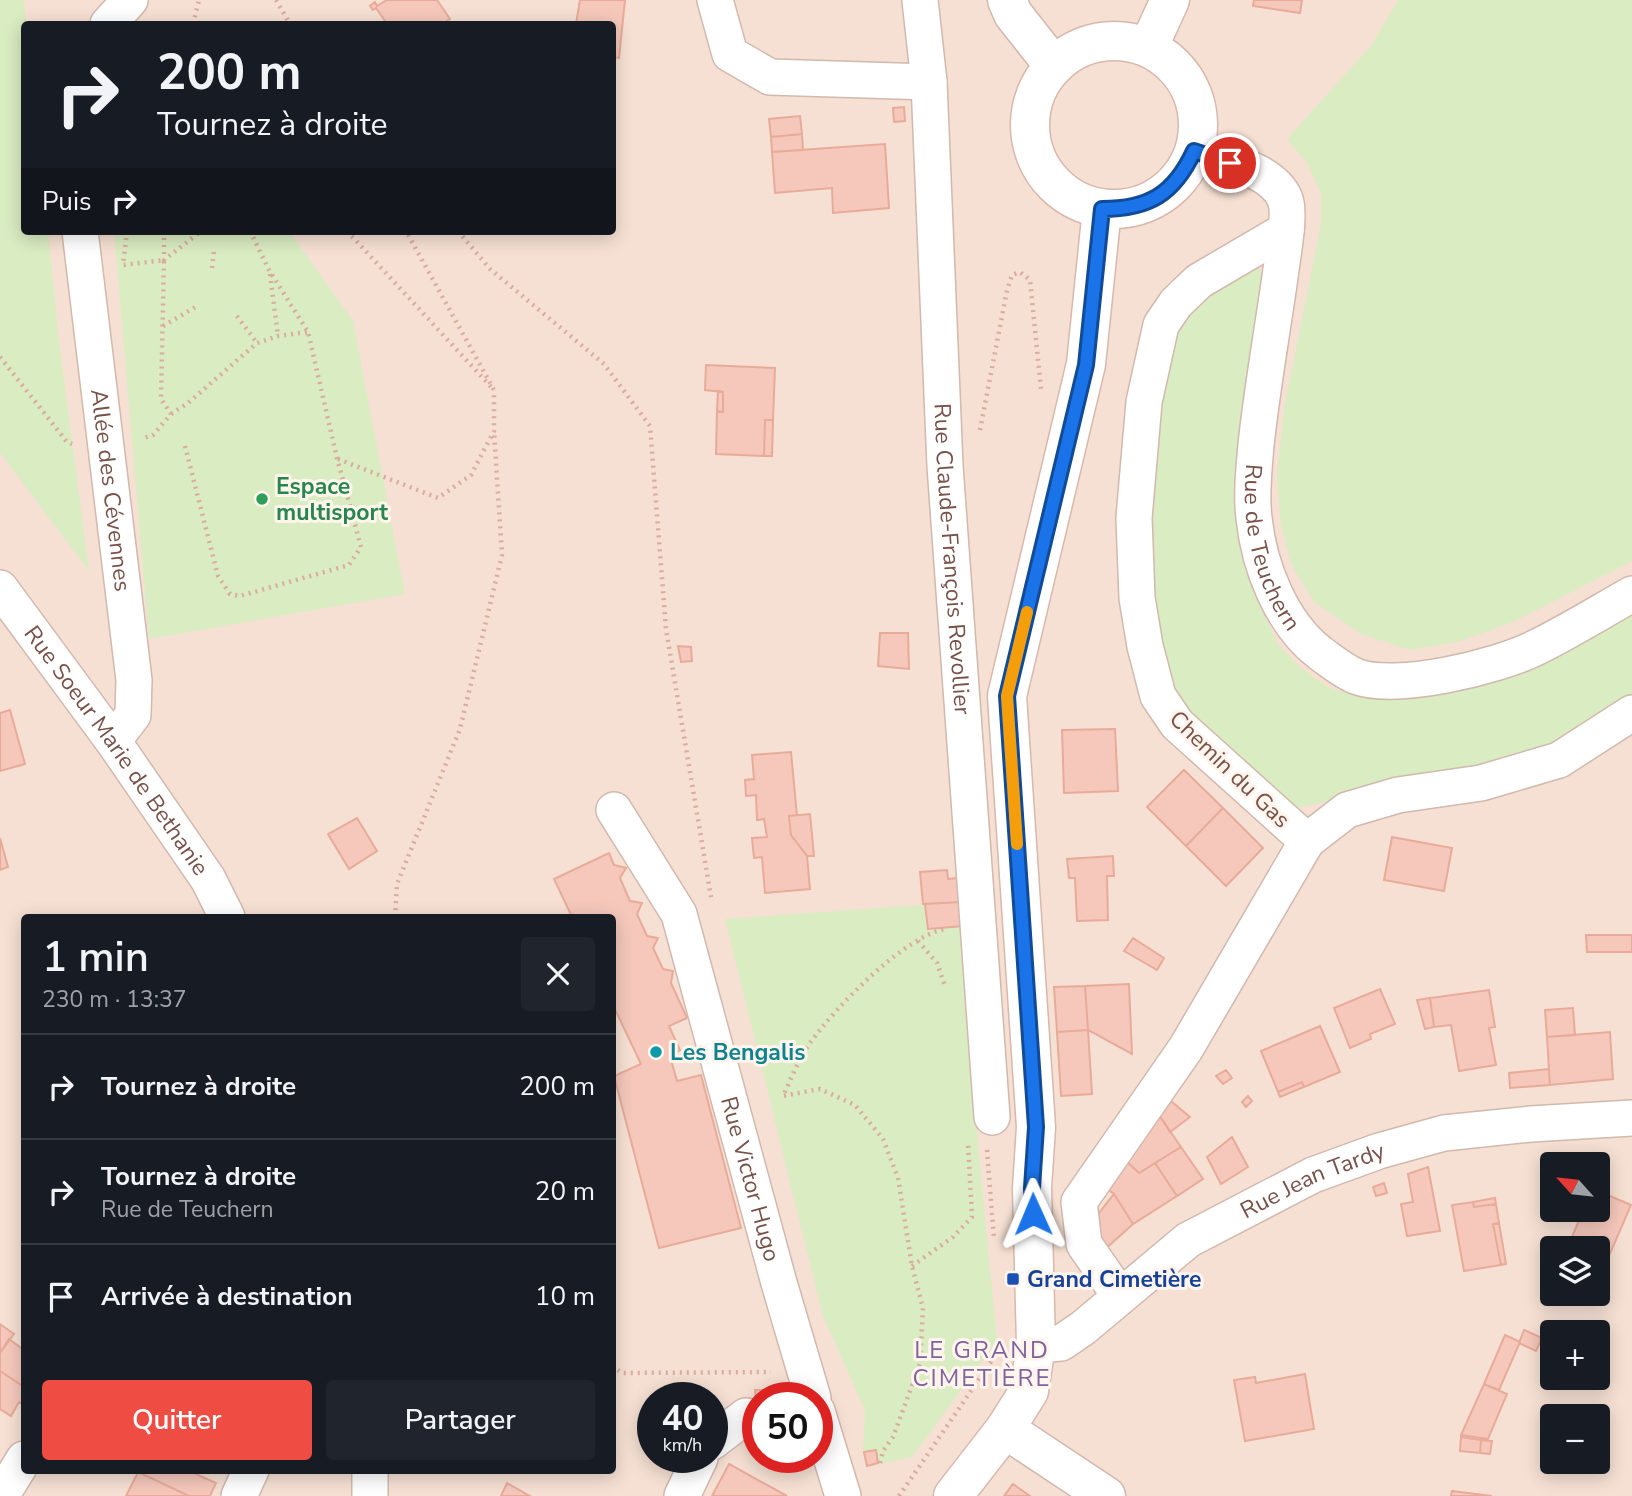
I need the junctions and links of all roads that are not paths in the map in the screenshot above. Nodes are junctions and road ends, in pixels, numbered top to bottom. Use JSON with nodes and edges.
{"nodes":[{"id":1,"x":130,"y":0,"type":"edge"},
{"id":2,"x":715,"y":0,"type":"edge"},
{"id":3,"x":920,"y":0,"type":"edge"},
{"id":4,"x":1007,"y":0,"type":"edge"},
{"id":5,"x":1170,"y":0,"type":"edge"},
{"id":6,"x":111,"y":21,"type":"edge"},
{"id":7,"x":1147,"y":48,"type":"junction"},
{"id":8,"x":1054,"y":66,"type":"junction"},
{"id":9,"x":929,"y":82,"type":"junction"},
{"id":10,"x":1194,"y":151,"type":"junction"},
{"id":11,"x":1102,"y":209,"type":"junction"},
{"id":12,"x":1286,"y":230,"type":"junction"},
{"id":13,"x":80,"y":235,"type":"edge"},
{"id":14,"x":0,"y":588,"type":"edge"},
{"id":15,"x":1632,"y":594,"type":"edge"},
{"id":16,"x":1632,"y":713,"type":"edge"},
{"id":17,"x":113,"y":741,"type":"junction"},
{"id":18,"x":614,"y":810,"type":"dead end"},
{"id":19,"x":1307,"y":841,"type":"junction"},
{"id":20,"x":226,"y":914,"type":"edge"},
{"id":21,"x":1632,"y":1118,"type":"edge"},
{"id":22,"x":989,"y":1128,"type":"road end"},
{"id":23,"x":1120,"y":1296,"type":"junction"},
{"id":24,"x":1036,"y":1345,"type":"junction"},
{"id":25,"x":808,"y":1382,"type":"edge"},
{"id":26,"x":742,"y":1419,"type":"edge"},
{"id":27,"x":1005,"y":1429,"type":"junction"},
{"id":28,"x":728,"y":1430,"type":"edge"},
{"id":29,"x":21,"y":1464,"type":"edge"},
{"id":30,"x":833,"y":1471,"type":"edge"},
{"id":31,"x":693,"y":1473,"type":"edge"},
{"id":32,"x":249,"y":1474,"type":"edge"},
{"id":33,"x":370,"y":1474,"type":"edge"},
{"id":34,"x":1,"y":1496,"type":"edge"},
{"id":35,"x":239,"y":1496,"type":"edge"},
{"id":36,"x":370,"y":1496,"type":"edge"},
{"id":37,"x":682,"y":1496,"type":"edge"},
{"id":38,"x":843,"y":1496,"type":"edge"},
{"id":39,"x":953,"y":1496,"type":"edge"},
{"id":40,"x":1106,"y":1496,"type":"edge"}],
"edges":[{"from":1,"to":6,"type":"street"},
{"from":2,"to":9,"type":"street"},
{"from":3,"to":9,"type":"street","name":"Rue Claude-François Revollier"},
{"from":4,"to":8,"type":"main road"},
{"from":5,"to":7,"type":"main road"},
{"from":7,"to":8,"type":"main road"},
{"from":7,"to":10,"type":"main road"},
{"from":8,"to":11,"type":"main road"},
{"from":9,"to":22,"type":"street","name":"Rue Claude-François Revollier"},
{"from":10,"to":11,"type":"main road"},
{"from":10,"to":12,"type":"street","name":"Rue de Teuchern"},
{"from":11,"to":24,"type":"main road"},
{"from":12,"to":15,"type":"street","name":"Rue de Teuchern"},
{"from":12,"to":19,"type":"street","name":"Chemin du Gas"},
{"from":13,"to":17,"type":"street","name":"Allée des Cévennes"},
{"from":14,"to":17,"type":"street","name":"Rue Soeur Marie de Bethanie"},
{"from":16,"to":19,"type":"street"},
{"from":17,"to":20,"type":"street","name":"Rue Soeur Marie de Bethanie"},
{"from":18,"to":25,"type":"street","name":"Rue Victor Hugo"},
{"from":19,"to":23,"type":"street","name":"Chemin du Gas"},
{"from":21,"to":23,"type":"street","name":"Rue Jean Tardy"},
{"from":23,"to":24,"type":"street","name":"Rue Jean Tardy"},
{"from":24,"to":27,"type":"main road"},
{"from":26,"to":28,"type":"street"},
{"from":27,"to":39,"type":"main road"},
{"from":27,"to":40,"type":"main road"},
{"from":29,"to":34,"type":"street"},
{"from":30,"to":38,"type":"street"},
{"from":31,"to":37,"type":"street"},
{"from":32,"to":35,"type":"street"},
{"from":33,"to":36,"type":"street"}]}
